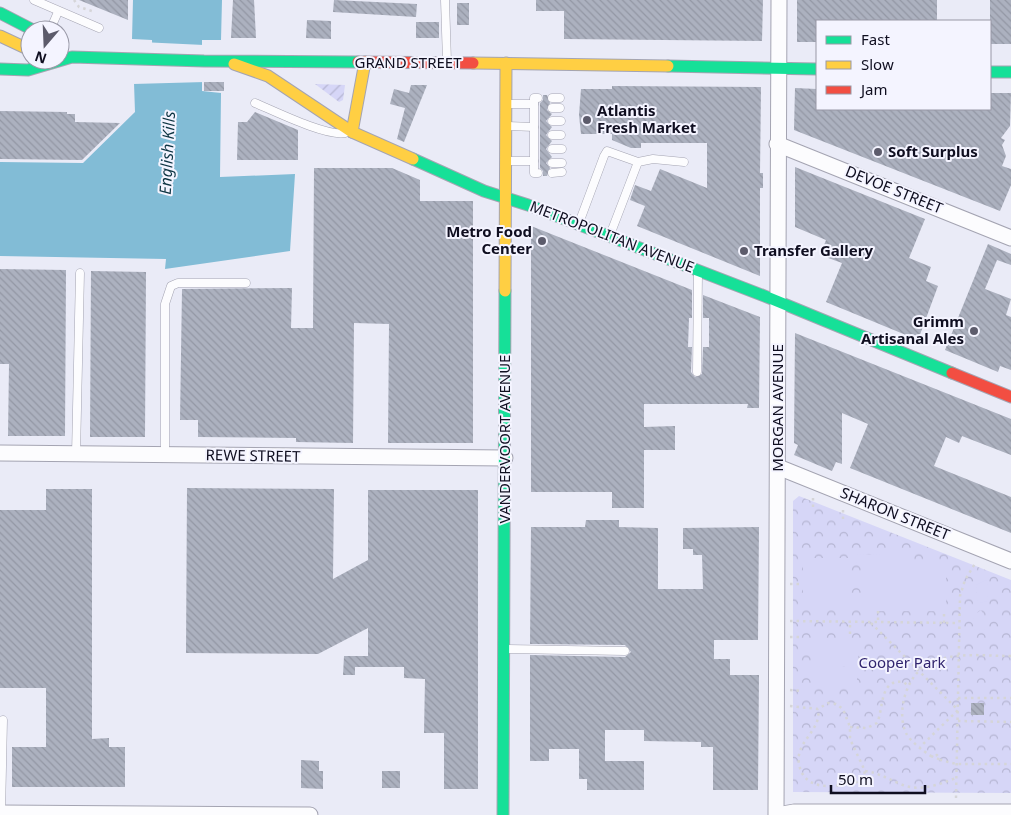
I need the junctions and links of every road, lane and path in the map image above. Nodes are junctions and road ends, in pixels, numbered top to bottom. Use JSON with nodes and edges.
{"nodes":[{"id":1,"x":34,"y":0,"type":"edge"},
{"id":2,"x":74,"y":0,"type":"edge"},
{"id":3,"x":445,"y":0,"type":"edge"},
{"id":4,"x":779,"y":0,"type":"edge"},
{"id":5,"x":92,"y":11,"type":"dead end"},
{"id":6,"x":58,"y":12,"type":"junction"},
{"id":7,"x":0,"y":13,"type":"edge"},
{"id":8,"x":54,"y":20,"type":"edge"},
{"id":9,"x":20,"y":23,"type":"edge"},
{"id":10,"x":99,"y":28,"type":"dead end"},
{"id":11,"x":0,"y":36,"type":"edge"},
{"id":12,"x":20,"y":45,"type":"edge"},
{"id":13,"x":72,"y":57,"type":"joint"},
{"id":14,"x":222,"y":61,"type":"junction"},
{"id":15,"x":365,"y":62,"type":"junction"},
{"id":16,"x":447,"y":63,"type":"junction"},
{"id":17,"x":506,"y":63,"type":"junction"},
{"id":18,"x":778,"y":68,"type":"junction"},
{"id":19,"x":0,"y":69,"type":"edge"},
{"id":20,"x":816,"y":69,"type":"edge"},
{"id":21,"x":991,"y":72,"type":"edge"},
{"id":22,"x":1011,"y":72,"type":"edge"},
{"id":23,"x":255,"y":103,"type":"dead end"},
{"id":24,"x":506,"y":104,"type":"junction"},
{"id":25,"x":535,"y":123,"type":"junction"},
{"id":26,"x":506,"y":126,"type":"junction"},
{"id":27,"x":352,"y":132,"type":"junction"},
{"id":28,"x":552,"y":135,"type":"dead end"},
{"id":29,"x":561,"y":135,"type":"dead end"},
{"id":30,"x":777,"y":144,"type":"junction"},
{"id":31,"x":562,"y":148,"type":"dead end"},
{"id":32,"x":552,"y":149,"type":"dead end"},
{"id":33,"x":506,"y":161,"type":"junction"},
{"id":34,"x":536,"y":162,"type":"junction"},
{"id":35,"x":562,"y":162,"type":"dead end"},
{"id":36,"x":638,"y":162,"type":"junction"},
{"id":37,"x":684,"y":162,"type":"dead end"},
{"id":38,"x":552,"y":163,"type":"dead end"},
{"id":39,"x":552,"y":172,"type":"dead end"},
{"id":40,"x":562,"y":172,"type":"dead end"},
{"id":41,"x":538,"y":173,"type":"dead end"},
{"id":42,"x":506,"y":198,"type":"junction"},
{"id":43,"x":578,"y":225,"type":"junction"},
{"id":44,"x":609,"y":237,"type":"junction"},
{"id":45,"x":1011,"y":238,"type":"edge"},
{"id":46,"x":698,"y":271,"type":"junction"},
{"id":47,"x":80,"y":273,"type":"dead end"},
{"id":48,"x":246,"y":282,"type":"dead end"},
{"id":49,"x":778,"y":303,"type":"junction"},
{"id":50,"x":697,"y":372,"type":"dead end"},
{"id":51,"x":1011,"y":397,"type":"edge"},
{"id":52,"x":0,"y":454,"type":"edge"},
{"id":53,"x":76,"y":454,"type":"junction"},
{"id":54,"x":164,"y":455,"type":"junction"},
{"id":55,"x":505,"y":458,"type":"junction"},
{"id":56,"x":778,"y":467,"type":"junction"},
{"id":57,"x":814,"y":497,"type":"dead end"},
{"id":58,"x":813,"y":507,"type":"dead end"},
{"id":59,"x":843,"y":509,"type":"dead end"},
{"id":60,"x":843,"y":519,"type":"dead end"},
{"id":61,"x":1011,"y":561,"type":"edge"},
{"id":62,"x":976,"y":562,"type":"dead end"},
{"id":63,"x":790,"y":584,"type":"dead end"},
{"id":64,"x":801,"y":584,"type":"dead end"},
{"id":65,"x":878,"y":611,"type":"dead end"},
{"id":66,"x":944,"y":611,"type":"dead end"},
{"id":67,"x":790,"y":621,"type":"dead end"},
{"id":68,"x":871,"y":622,"type":"junction"},
{"id":69,"x":850,"y":623,"type":"junction"},
{"id":70,"x":878,"y":623,"type":"junction"},
{"id":71,"x":944,"y":623,"type":"junction"},
{"id":72,"x":959,"y":623,"type":"junction"},
{"id":73,"x":850,"y":634,"type":"dead end"},
{"id":74,"x":790,"y":637,"type":"dead end"},
{"id":75,"x":802,"y":637,"type":"dead end"},
{"id":76,"x":504,"y":649,"type":"junction"},
{"id":77,"x":625,"y":651,"type":"dead end"},
{"id":78,"x":959,"y":655,"type":"junction"},
{"id":79,"x":1011,"y":656,"type":"edge"},
{"id":80,"x":920,"y":671,"type":"junction"},
{"id":81,"x":909,"y":686,"type":"junction"},
{"id":82,"x":790,"y":690,"type":"dead end"},
{"id":83,"x":802,"y":691,"type":"dead end"},
{"id":84,"x":958,"y":698,"type":"junction"},
{"id":85,"x":1011,"y":698,"type":"edge"},
{"id":86,"x":790,"y":706,"type":"dead end"},
{"id":87,"x":818,"y":708,"type":"junction"},
{"id":88,"x":958,"y":710,"type":"junction"},
{"id":89,"x":3,"y":720,"type":"dead end"},
{"id":90,"x":958,"y":721,"type":"junction"},
{"id":91,"x":1011,"y":722,"type":"edge"},
{"id":92,"x":850,"y":727,"type":"junction"},
{"id":93,"x":920,"y":747,"type":"junction"},
{"id":94,"x":956,"y":764,"type":"junction"},
{"id":95,"x":1011,"y":764,"type":"edge"},
{"id":96,"x":865,"y":771,"type":"junction"},
{"id":97,"x":956,"y":778,"type":"junction"},
{"id":98,"x":956,"y":798,"type":"dead end"},
{"id":99,"x":1011,"y":812,"type":"edge"},
{"id":100,"x":1,"y":813,"type":"edge"},
{"id":101,"x":310,"y":815,"type":"edge"},
{"id":102,"x":503,"y":815,"type":"edge"},
{"id":103,"x":776,"y":815,"type":"edge"}],
"edges":[{"from":1,"to":6,"type":"lane"},
{"from":2,"to":5,"type":"path"},
{"from":3,"to":16,"type":"lane"},
{"from":4,"to":18,"type":"street","name":"MORGAN AVENUE"},
{"from":6,"to":8,"type":"lane"},
{"from":6,"to":10,"type":"lane"},
{"from":7,"to":9,"type":"main road"},
{"from":11,"to":12,"type":"main road"},
{"from":13,"to":14,"type":"main road","name":"GRAND STREET"},
{"from":13,"to":19,"type":"main road","name":"GRAND STREET"},
{"from":14,"to":15,"type":"main road","name":"GRAND STREET"},
{"from":14,"to":27,"type":"main road","name":"METROPOLITAN AVENUE"},
{"from":15,"to":16,"type":"main road","name":"GRAND STREET"},
{"from":15,"to":27,"type":"main road"},
{"from":16,"to":17,"type":"main road","name":"GRAND STREET"},
{"from":17,"to":18,"type":"main road","name":"GRAND STREET"},
{"from":17,"to":24,"type":"main road","name":"VANDERVOORT AVENUE"},
{"from":18,"to":20,"type":"main road","name":"GRAND STREET"},
{"from":18,"to":30,"type":"street","name":"MORGAN AVENUE"},
{"from":21,"to":22,"type":"main road"},
{"from":23,"to":27,"type":"lane"},
{"from":24,"to":25,"type":"lane"},
{"from":24,"to":26,"type":"main road","name":"VANDERVOORT AVENUE"},
{"from":25,"to":26,"type":"lane"},
{"from":25,"to":34,"type":"lane"},
{"from":26,"to":33,"type":"main road","name":"VANDERVOORT AVENUE"},
{"from":27,"to":42,"type":"main road","name":"METROPOLITAN AVENUE"},
{"from":28,"to":29,"type":"lane"},
{"from":30,"to":45,"type":"street","name":"DEVOE STREET"},
{"from":30,"to":49,"type":"street","name":"MORGAN AVENUE"},
{"from":31,"to":32,"type":"lane"},
{"from":33,"to":34,"type":"lane"},
{"from":33,"to":42,"type":"main road","name":"VANDERVOORT AVENUE"},
{"from":34,"to":41,"type":"lane"},
{"from":35,"to":38,"type":"lane"},
{"from":36,"to":37,"type":"lane"},
{"from":36,"to":43,"type":"lane"},
{"from":36,"to":44,"type":"lane"},
{"from":39,"to":40,"type":"lane"},
{"from":42,"to":43,"type":"main road","name":"METROPOLITAN AVENUE"},
{"from":42,"to":55,"type":"main road","name":"VANDERVOORT AVENUE"},
{"from":43,"to":44,"type":"main road","name":"METROPOLITAN AVENUE"},
{"from":44,"to":46,"type":"main road","name":"METROPOLITAN AVENUE"},
{"from":46,"to":49,"type":"main road","name":"METROPOLITAN AVENUE"},
{"from":46,"to":50,"type":"lane"},
{"from":47,"to":53,"type":"lane"},
{"from":48,"to":54,"type":"lane"},
{"from":49,"to":51,"type":"main road","name":"METROPOLITAN AVENUE"},
{"from":49,"to":56,"type":"street","name":"MORGAN AVENUE"},
{"from":52,"to":53,"type":"street","name":"REWE STREET"},
{"from":53,"to":54,"type":"street","name":"REWE STREET"},
{"from":54,"to":55,"type":"street","name":"REWE STREET"},
{"from":55,"to":76,"type":"main road","name":"VANDERVOORT AVENUE"},
{"from":56,"to":61,"type":"street","name":"SHARON STREET"},
{"from":56,"to":103,"type":"street","name":"MORGAN AVENUE"},
{"from":57,"to":58,"type":"path"},
{"from":59,"to":60,"type":"path"},
{"from":62,"to":72,"type":"path"},
{"from":63,"to":64,"type":"path"},
{"from":65,"to":70,"type":"path"},
{"from":66,"to":71,"type":"path"},
{"from":67,"to":69,"type":"path"},
{"from":68,"to":69,"type":"path"},
{"from":68,"to":70,"type":"path"},
{"from":68,"to":80,"type":"path"},
{"from":69,"to":73,"type":"path"},
{"from":70,"to":71,"type":"path"},
{"from":71,"to":72,"type":"path"},
{"from":72,"to":78,"type":"path"},
{"from":74,"to":75,"type":"path"},
{"from":76,"to":77,"type":"lane"},
{"from":76,"to":102,"type":"main road","name":"VANDERVOORT AVENUE"},
{"from":78,"to":79,"type":"path"},
{"from":78,"to":80,"type":"path"},
{"from":78,"to":84,"type":"path"},
{"from":80,"to":81,"type":"path"},
{"from":80,"to":88,"type":"path"},
{"from":81,"to":92,"type":"path"},
{"from":81,"to":93,"type":"path"},
{"from":82,"to":83,"type":"path"},
{"from":84,"to":85,"type":"path"},
{"from":84,"to":88,"type":"path"},
{"from":86,"to":87,"type":"path"},
{"from":87,"to":92,"type":"path"},
{"from":87,"to":96,"type":"path"},
{"from":88,"to":90,"type":"path"},
{"from":88,"to":93,"type":"path"},
{"from":89,"to":100,"type":"lane"},
{"from":90,"to":91,"type":"path"},
{"from":90,"to":94,"type":"path"},
{"from":92,"to":96,"type":"path"},
{"from":93,"to":94,"type":"path"},
{"from":94,"to":95,"type":"path"},
{"from":94,"to":97,"type":"path"},
{"from":96,"to":97,"type":"path"},
{"from":97,"to":98,"type":"path"},
{"from":99,"to":103,"type":"street"},
{"from":100,"to":101,"type":"street"}]}
